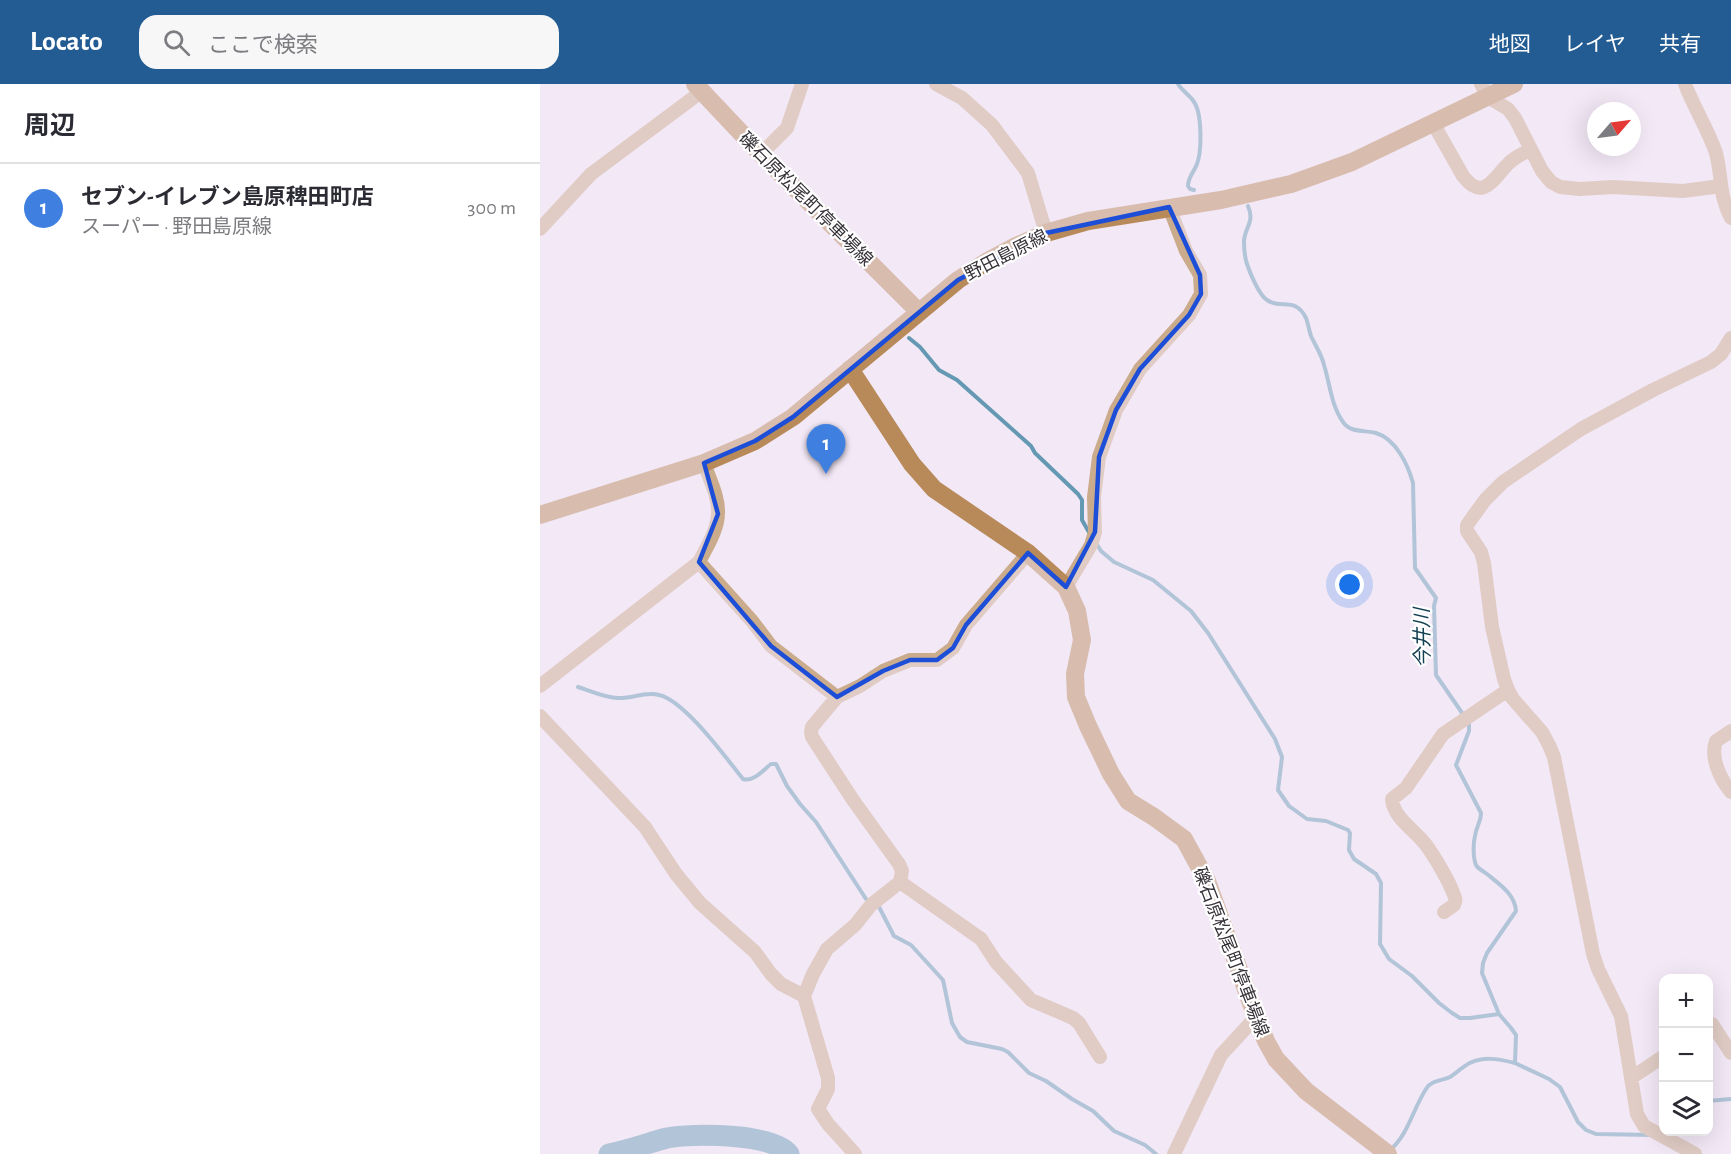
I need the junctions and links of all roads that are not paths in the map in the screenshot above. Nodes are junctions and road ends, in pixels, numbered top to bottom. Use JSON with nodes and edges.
{"nodes":[{"id":1,"x":802,"y":84,"type":"edge"},
{"id":2,"x":936,"y":84,"type":"edge"},
{"id":3,"x":1515,"y":84,"type":"edge"},
{"id":4,"x":1685,"y":84,"type":"edge"},
{"id":5,"x":698,"y":88,"type":"edge"},
{"id":6,"x":1485,"y":90,"type":"edge"},
{"id":7,"x":1433,"y":123,"type":"junction"},
{"id":8,"x":1530,"y":150,"type":"junction"},
{"id":9,"x":761,"y":154,"type":"junction"},
{"id":10,"x":1721,"y":186,"type":"junction"},
{"id":11,"x":1169,"y":207,"type":"junction"},
{"id":12,"x":1731,"y":218,"type":"edge"},
{"id":13,"x":540,"y":229,"type":"edge"},
{"id":14,"x":1046,"y":233,"type":"junction"},
{"id":15,"x":919,"y":312,"type":"junction"},
{"id":16,"x":1731,"y":338,"type":"edge"},
{"id":17,"x":850,"y":369,"type":"junction"},
{"id":18,"x":704,"y":463,"type":"junction"},
{"id":19,"x":540,"y":515,"type":"edge"},
{"id":20,"x":1028,"y":553,"type":"junction"},
{"id":21,"x":699,"y":562,"type":"junction"},
{"id":22,"x":1066,"y":587,"type":"junction"},
{"id":23,"x":540,"y":686,"type":"edge"},
{"id":24,"x":1508,"y":690,"type":"junction"},
{"id":25,"x":837,"y":697,"type":"junction"},
{"id":26,"x":540,"y":716,"type":"edge"},
{"id":27,"x":1731,"y":731,"type":"edge"},
{"id":28,"x":1731,"y":792,"type":"edge"},
{"id":29,"x":900,"y":882,"type":"junction"},
{"id":30,"x":1444,"y":912,"type":"dead end"},
{"id":31,"x":804,"y":996,"type":"junction"},
{"id":32,"x":1256,"y":1017,"type":"junction"},
{"id":33,"x":1713,"y":1024,"type":"edge"},
{"id":34,"x":1731,"y":1053,"type":"edge"},
{"id":35,"x":1100,"y":1057,"type":"dead end"},
{"id":36,"x":1659,"y":1059,"type":"edge"},
{"id":37,"x":1631,"y":1078,"type":"junction"},
{"id":38,"x":1386,"y":1152,"type":"edge"},
{"id":39,"x":855,"y":1154,"type":"edge"},
{"id":40,"x":1174,"y":1154,"type":"edge"},
{"id":41,"x":1695,"y":1154,"type":"edge"}],
"edges":[{"from":1,"to":9,"type":"street"},
{"from":2,"to":14,"type":"street"},
{"from":3,"to":6,"type":"main road","name":"野田島原線"},
{"from":4,"to":10,"type":"street"},
{"from":5,"to":9,"type":"main road","name":"礫石原松尾町停車場線"},
{"from":5,"to":13,"type":"street"},
{"from":6,"to":7,"type":"main road","name":"野田島原線"},
{"from":6,"to":8,"type":"street"},
{"from":7,"to":8,"type":"street"},
{"from":7,"to":11,"type":"main road","name":"野田島原線"},
{"from":8,"to":10,"type":"street"},
{"from":9,"to":15,"type":"main road","name":"礫石原松尾町停車場線"},
{"from":10,"to":12,"type":"street"},
{"from":11,"to":14,"type":"main road","name":"野田島原線"},
{"from":11,"to":22,"type":"street"},
{"from":14,"to":15,"type":"main road","name":"野田島原線"},
{"from":15,"to":17,"type":"main road","name":"野田島原線"},
{"from":16,"to":24,"type":"street"},
{"from":17,"to":18,"type":"main road","name":"野田島原線"},
{"from":17,"to":20,"type":"main road","name":"礫石原松尾町停車場線"},
{"from":18,"to":19,"type":"main road","name":"野田島原線"},
{"from":18,"to":21,"type":"street"},
{"from":20,"to":22,"type":"main road","name":"礫石原松尾町停車場線"},
{"from":20,"to":25,"type":"street"},
{"from":21,"to":23,"type":"street"},
{"from":21,"to":25,"type":"street"},
{"from":22,"to":32,"type":"main road","name":"礫石原松尾町停車場線"},
{"from":24,"to":30,"type":"street"},
{"from":24,"to":37,"type":"street"},
{"from":25,"to":29,"type":"street"},
{"from":26,"to":31,"type":"street"},
{"from":27,"to":28,"type":"street"},
{"from":29,"to":31,"type":"street"},
{"from":29,"to":35,"type":"street"},
{"from":31,"to":39,"type":"street"},
{"from":32,"to":38,"type":"main road","name":"礫石原松尾町停車場線"},
{"from":32,"to":40,"type":"street"},
{"from":33,"to":34,"type":"street"},
{"from":36,"to":37,"type":"street"},
{"from":37,"to":41,"type":"street"}]}
